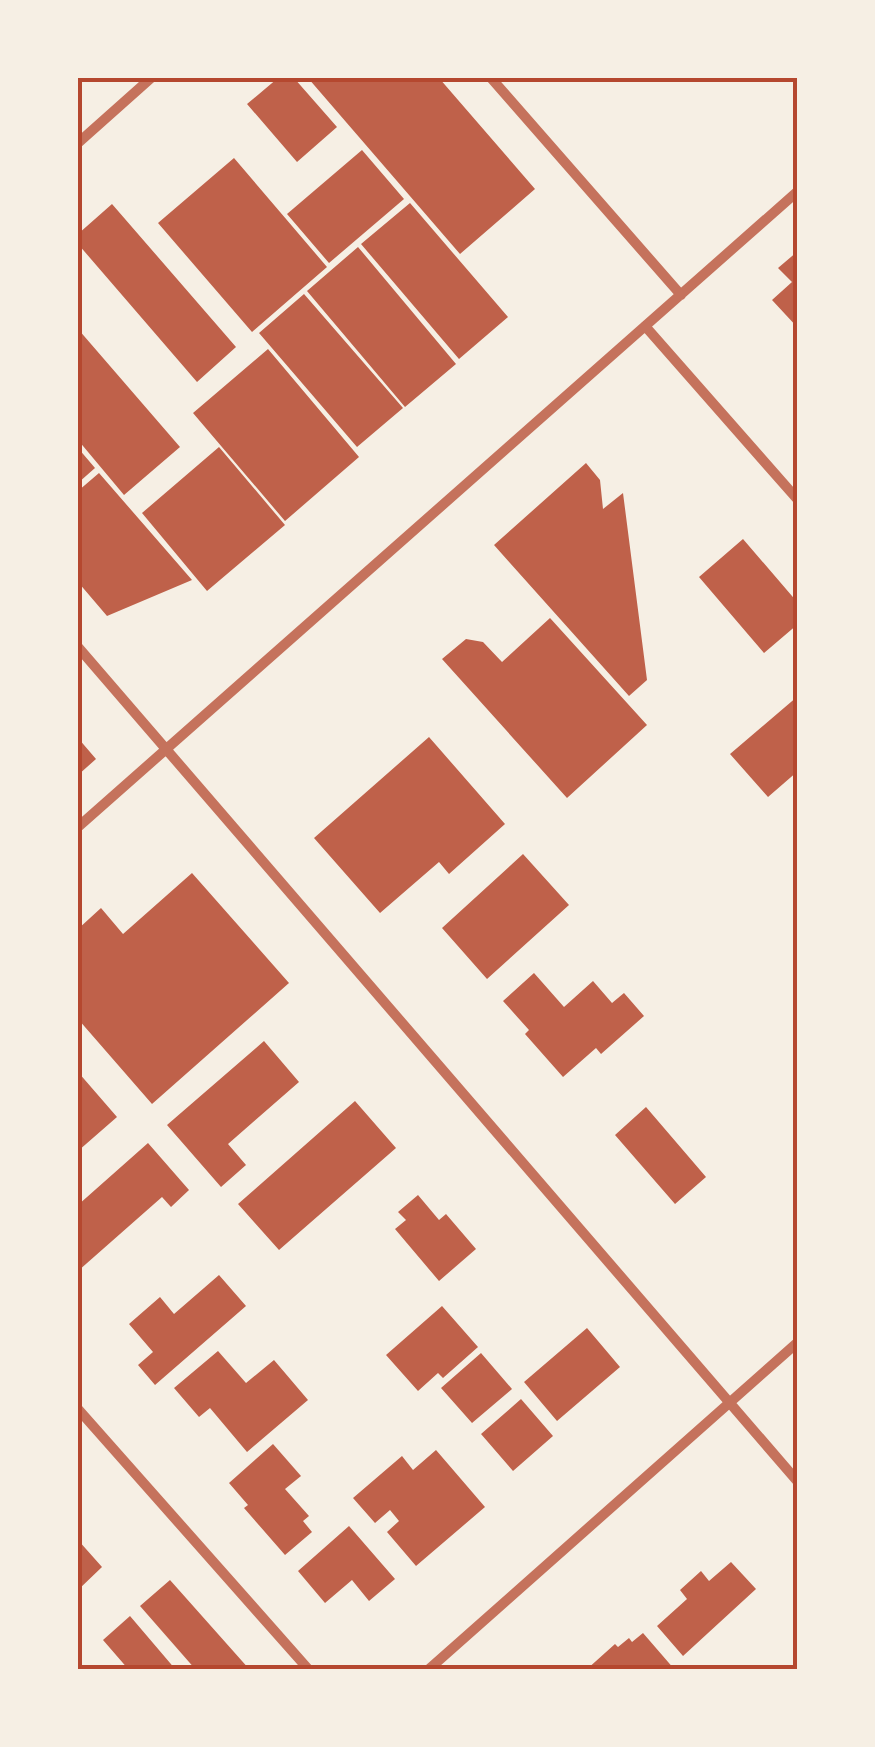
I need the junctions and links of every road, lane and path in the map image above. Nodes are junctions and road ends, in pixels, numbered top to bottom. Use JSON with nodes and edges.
{"nodes":[{"id":1,"x":150,"y":78,"type":"edge"},
{"id":2,"x":491,"y":78,"type":"edge"},
{"id":3,"x":78,"y":143,"type":"edge"},
{"id":4,"x":798,"y":191,"type":"edge"},
{"id":5,"x":681,"y":294,"type":"junction"},
{"id":6,"x":645,"y":326,"type":"junction"},
{"id":7,"x":798,"y":500,"type":"edge"},
{"id":8,"x":78,"y":647,"type":"edge"},
{"id":9,"x":165,"y":749,"type":"junction"},
{"id":10,"x":78,"y":826,"type":"edge"},
{"id":11,"x":798,"y":1342,"type":"edge"},
{"id":12,"x":728,"y":1404,"type":"junction"},
{"id":13,"x":78,"y":1409,"type":"edge"},
{"id":14,"x":798,"y":1482,"type":"edge"},
{"id":15,"x":309,"y":1670,"type":"edge"},
{"id":16,"x":428,"y":1670,"type":"edge"}],
"edges":[{"from":1,"to":3,"type":"street"},
{"from":2,"to":5,"type":"street"},
{"from":4,"to":5,"type":"street"},
{"from":5,"to":6,"type":"street"},
{"from":6,"to":7,"type":"street"},
{"from":6,"to":9,"type":"street"},
{"from":8,"to":9,"type":"street"},
{"from":9,"to":10,"type":"street"},
{"from":9,"to":12,"type":"street"},
{"from":11,"to":12,"type":"street"},
{"from":12,"to":14,"type":"street"},
{"from":12,"to":16,"type":"street"},
{"from":13,"to":15,"type":"street"}]}
